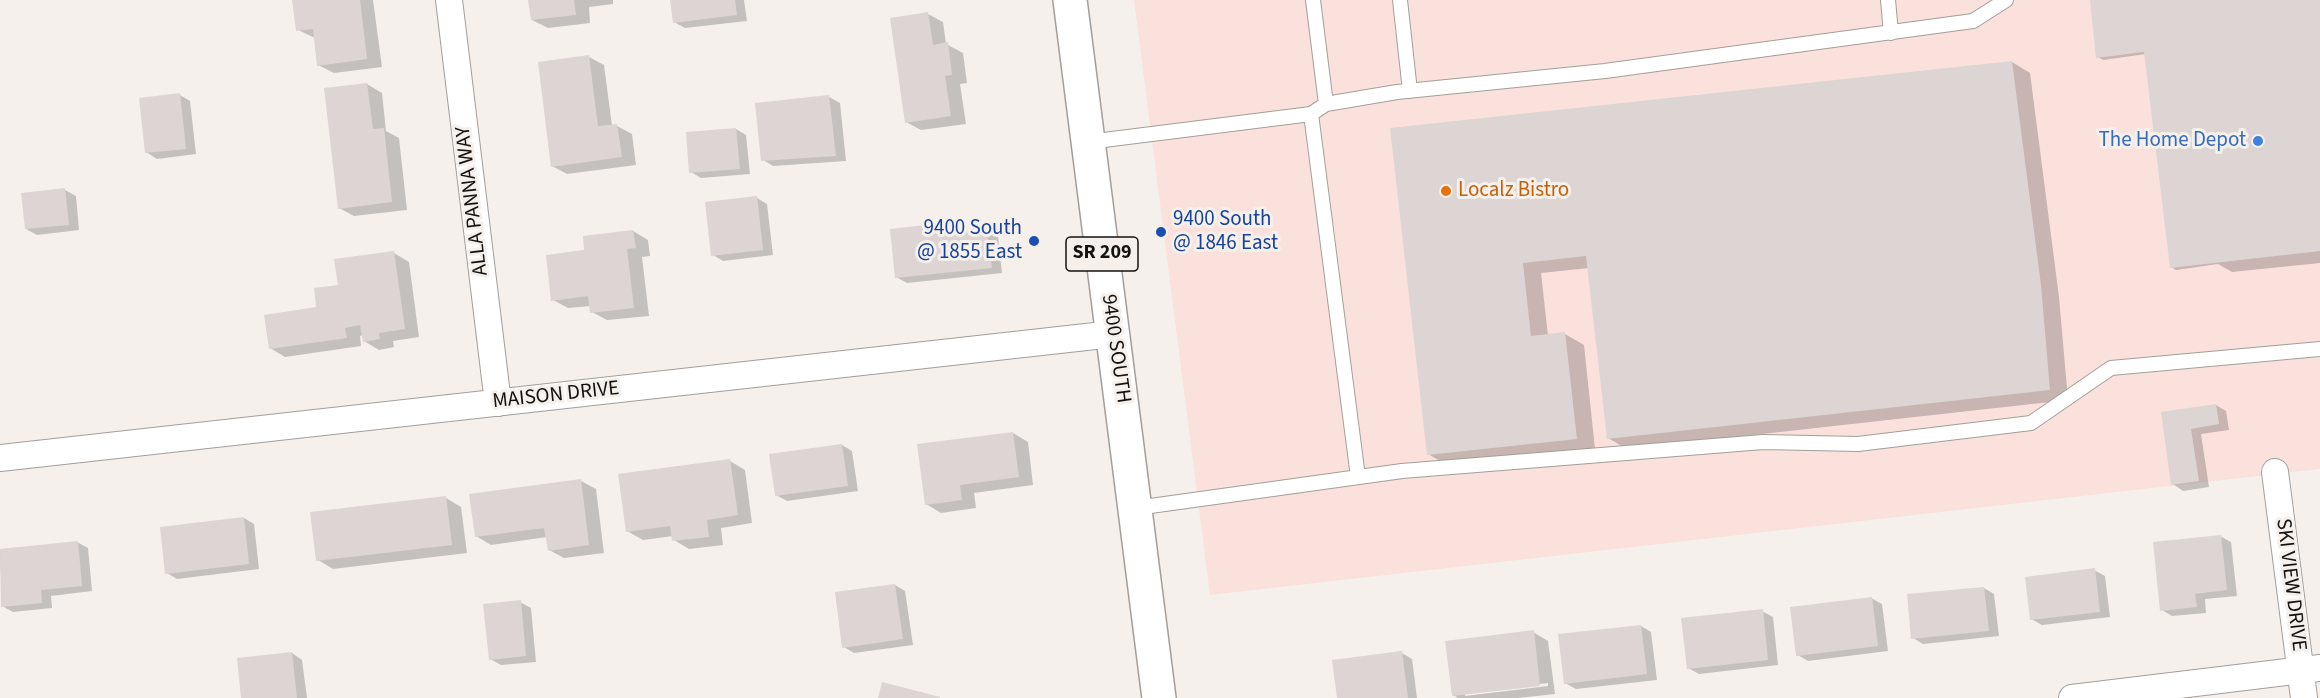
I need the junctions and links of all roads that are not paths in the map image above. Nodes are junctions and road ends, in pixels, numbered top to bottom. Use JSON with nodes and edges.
{"nodes":[{"id":1,"x":449,"y":0,"type":"edge"},
{"id":2,"x":1070,"y":0,"type":"edge"},
{"id":3,"x":1313,"y":0,"type":"edge"},
{"id":4,"x":1400,"y":0,"type":"edge"},
{"id":5,"x":1888,"y":0,"type":"edge"},
{"id":6,"x":2006,"y":0,"type":"edge"},
{"id":7,"x":1892,"y":33,"type":"junction"},
{"id":8,"x":1410,"y":91,"type":"junction"},
{"id":9,"x":1326,"y":104,"type":"junction"},
{"id":10,"x":1311,"y":114,"type":"junction"},
{"id":11,"x":1088,"y":142,"type":"junction"},
{"id":12,"x":1113,"y":334,"type":"junction"},
{"id":13,"x":2320,"y":349,"type":"edge"},
{"id":14,"x":498,"y":403,"type":"junction"},
{"id":15,"x":0,"y":458,"type":"edge"},
{"id":16,"x":2275,"y":472,"type":"dead end"},
{"id":17,"x":1358,"y":477,"type":"junction"},
{"id":18,"x":1136,"y":508,"type":"junction"},
{"id":19,"x":2310,"y":669,"type":"edge"},
{"id":20,"x":1159,"y":698,"type":"edge"},
{"id":21,"x":2072,"y":698,"type":"edge"},
{"id":22,"x":2304,"y":698,"type":"edge"}],
"edges":[{"from":1,"to":14,"type":"street","name":"ALLA PANNA WAY"},
{"from":2,"to":11,"type":"main road","name":"9400 SOUTH","number":"SR 209"},
{"from":3,"to":9,"type":"lane"},
{"from":4,"to":8,"type":"lane"},
{"from":5,"to":7,"type":"lane"},
{"from":6,"to":7,"type":"lane"},
{"from":7,"to":8,"type":"lane"},
{"from":8,"to":9,"type":"lane"},
{"from":9,"to":10,"type":"lane"},
{"from":10,"to":11,"type":"lane"},
{"from":10,"to":17,"type":"lane"},
{"from":11,"to":12,"type":"main road","name":"9400 SOUTH","number":"SR 209"},
{"from":12,"to":14,"type":"street","name":"MAISON DRIVE"},
{"from":12,"to":18,"type":"main road","name":"9400 SOUTH","number":"SR 209"},
{"from":13,"to":17,"type":"lane"},
{"from":14,"to":15,"type":"street","name":"MAISON DRIVE"},
{"from":16,"to":19,"type":"street","name":"SKI VIEW DRIVE"},
{"from":17,"to":18,"type":"lane"},
{"from":18,"to":20,"type":"main road","name":"9400 SOUTH","number":"SR 209"},
{"from":19,"to":21,"type":"street"},
{"from":19,"to":22,"type":"street","name":"SKI VIEW DRIVE"}]}
